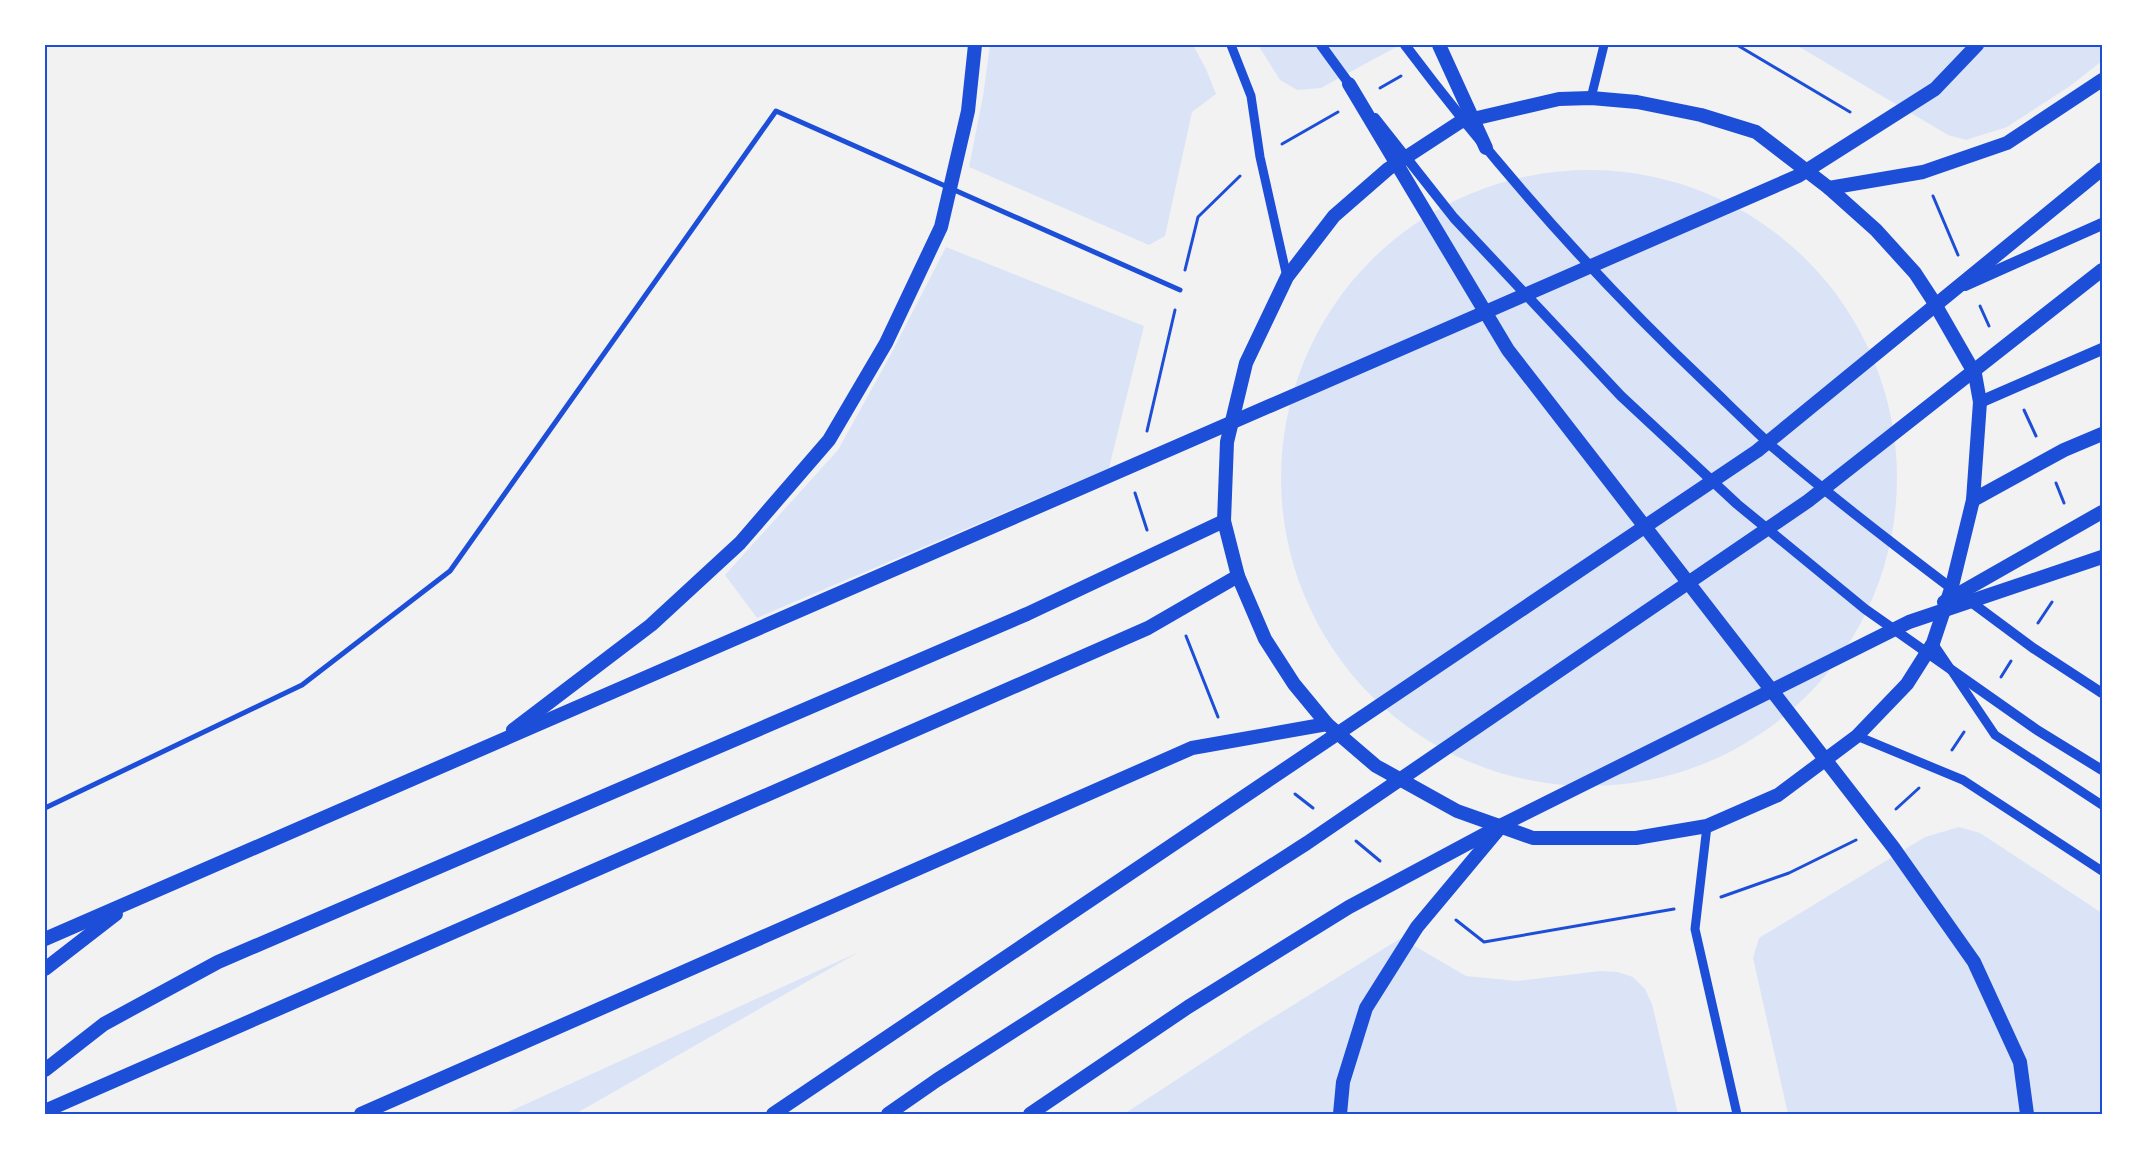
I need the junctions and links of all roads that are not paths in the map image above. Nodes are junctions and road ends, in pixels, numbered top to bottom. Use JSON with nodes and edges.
{"nodes":[{"id":1,"x":975,"y":45,"type":"edge"},
{"id":2,"x":1232,"y":45,"type":"edge"},
{"id":3,"x":1321,"y":45,"type":"edge"},
{"id":4,"x":1404,"y":45,"type":"edge"},
{"id":5,"x":1439,"y":45,"type":"edge"},
{"id":6,"x":1604,"y":45,"type":"edge"},
{"id":7,"x":1977,"y":45,"type":"edge"},
{"id":8,"x":2102,"y":80,"type":"edge"},
{"id":9,"x":1349,"y":84,"type":"junction"},
{"id":10,"x":1591,"y":98,"type":"junction"},
{"id":11,"x":1486,"y":148,"type":"junction"},
{"id":12,"x":2102,"y":169,"type":"edge"},
{"id":13,"x":1829,"y":188,"type":"junction"},
{"id":14,"x":2102,"y":224,"type":"edge"},
{"id":15,"x":2102,"y":270,"type":"edge"},
{"id":16,"x":1287,"y":278,"type":"junction"},
{"id":17,"x":1180,"y":290,"type":"dead end"},
{"id":18,"x":1932,"y":299,"type":"junction"},
{"id":19,"x":2102,"y":349,"type":"edge"},
{"id":20,"x":1980,"y":402,"type":"junction"},
{"id":21,"x":2102,"y":434,"type":"edge"},
{"id":22,"x":1973,"y":500,"type":"junction"},
{"id":23,"x":2102,"y":512,"type":"edge"},
{"id":24,"x":1224,"y":521,"type":"junction"},
{"id":25,"x":2102,"y":557,"type":"edge"},
{"id":26,"x":1238,"y":576,"type":"junction"},
{"id":27,"x":1908,"y":622,"type":"junction"},
{"id":28,"x":1933,"y":642,"type":"junction"},
{"id":29,"x":2102,"y":693,"type":"edge"},
{"id":30,"x":1327,"y":724,"type":"junction"},
{"id":31,"x":1857,"y":736,"type":"junction"},
{"id":32,"x":495,"y":744,"type":"junction"},
{"id":33,"x":2102,"y":770,"type":"edge"},
{"id":34,"x":2102,"y":805,"type":"edge"},
{"id":35,"x":45,"y":808,"type":"edge"},
{"id":36,"x":1504,"y":824,"type":"junction"},
{"id":37,"x":1707,"y":826,"type":"junction"},
{"id":38,"x":2102,"y":871,"type":"edge"},
{"id":39,"x":130,"y":902,"type":"junction"},
{"id":40,"x":45,"y":939,"type":"edge"},
{"id":41,"x":45,"y":969,"type":"edge"},
{"id":42,"x":45,"y":1070,"type":"edge"},
{"id":43,"x":45,"y":1111,"type":"edge"},
{"id":44,"x":361,"y":1114,"type":"edge"},
{"id":45,"x":773,"y":1114,"type":"edge"},
{"id":46,"x":888,"y":1114,"type":"edge"},
{"id":47,"x":1030,"y":1114,"type":"edge"},
{"id":48,"x":1340,"y":1114,"type":"edge"},
{"id":49,"x":1737,"y":1114,"type":"edge"},
{"id":50,"x":2027,"y":1114,"type":"edge"}],
"edges":[{"from":1,"to":32,"type":"highway"},
{"from":2,"to":16,"type":"street"},
{"from":3,"to":9,"type":"main road"},
{"from":4,"to":11,"type":"main road"},
{"from":5,"to":11,"type":"highway"},
{"from":6,"to":10,"type":"street"},
{"from":7,"to":32,"type":"highway"},
{"from":8,"to":13,"type":"highway"},
{"from":9,"to":33,"type":"main road"},
{"from":9,"to":50,"type":"highway"},
{"from":10,"to":13,"type":"highway"},
{"from":10,"to":16,"type":"highway"},
{"from":11,"to":29,"type":"main road"},
{"from":12,"to":45,"type":"highway"},
{"from":13,"to":18,"type":"highway"},
{"from":14,"to":18,"type":"main road"},
{"from":15,"to":46,"type":"highway"},
{"from":16,"to":24,"type":"highway"},
{"from":17,"to":35,"type":"street"},
{"from":18,"to":20,"type":"highway"},
{"from":19,"to":20,"type":"main road"},
{"from":20,"to":22,"type":"highway"},
{"from":21,"to":22,"type":"highway"},
{"from":22,"to":28,"type":"highway"},
{"from":23,"to":27,"type":"highway"},
{"from":24,"to":26,"type":"highway"},
{"from":24,"to":42,"type":"highway"},
{"from":25,"to":27,"type":"highway"},
{"from":26,"to":30,"type":"highway"},
{"from":26,"to":43,"type":"highway"},
{"from":27,"to":36,"type":"highway"},
{"from":28,"to":31,"type":"highway"},
{"from":28,"to":34,"type":"street"},
{"from":30,"to":37,"type":"highway"},
{"from":30,"to":44,"type":"highway"},
{"from":31,"to":37,"type":"highway"},
{"from":31,"to":38,"type":"street"},
{"from":32,"to":39,"type":"highway"},
{"from":36,"to":47,"type":"highway"},
{"from":36,"to":48,"type":"highway"},
{"from":37,"to":49,"type":"street"},
{"from":39,"to":40,"type":"highway"},
{"from":39,"to":41,"type":"highway"}]}
